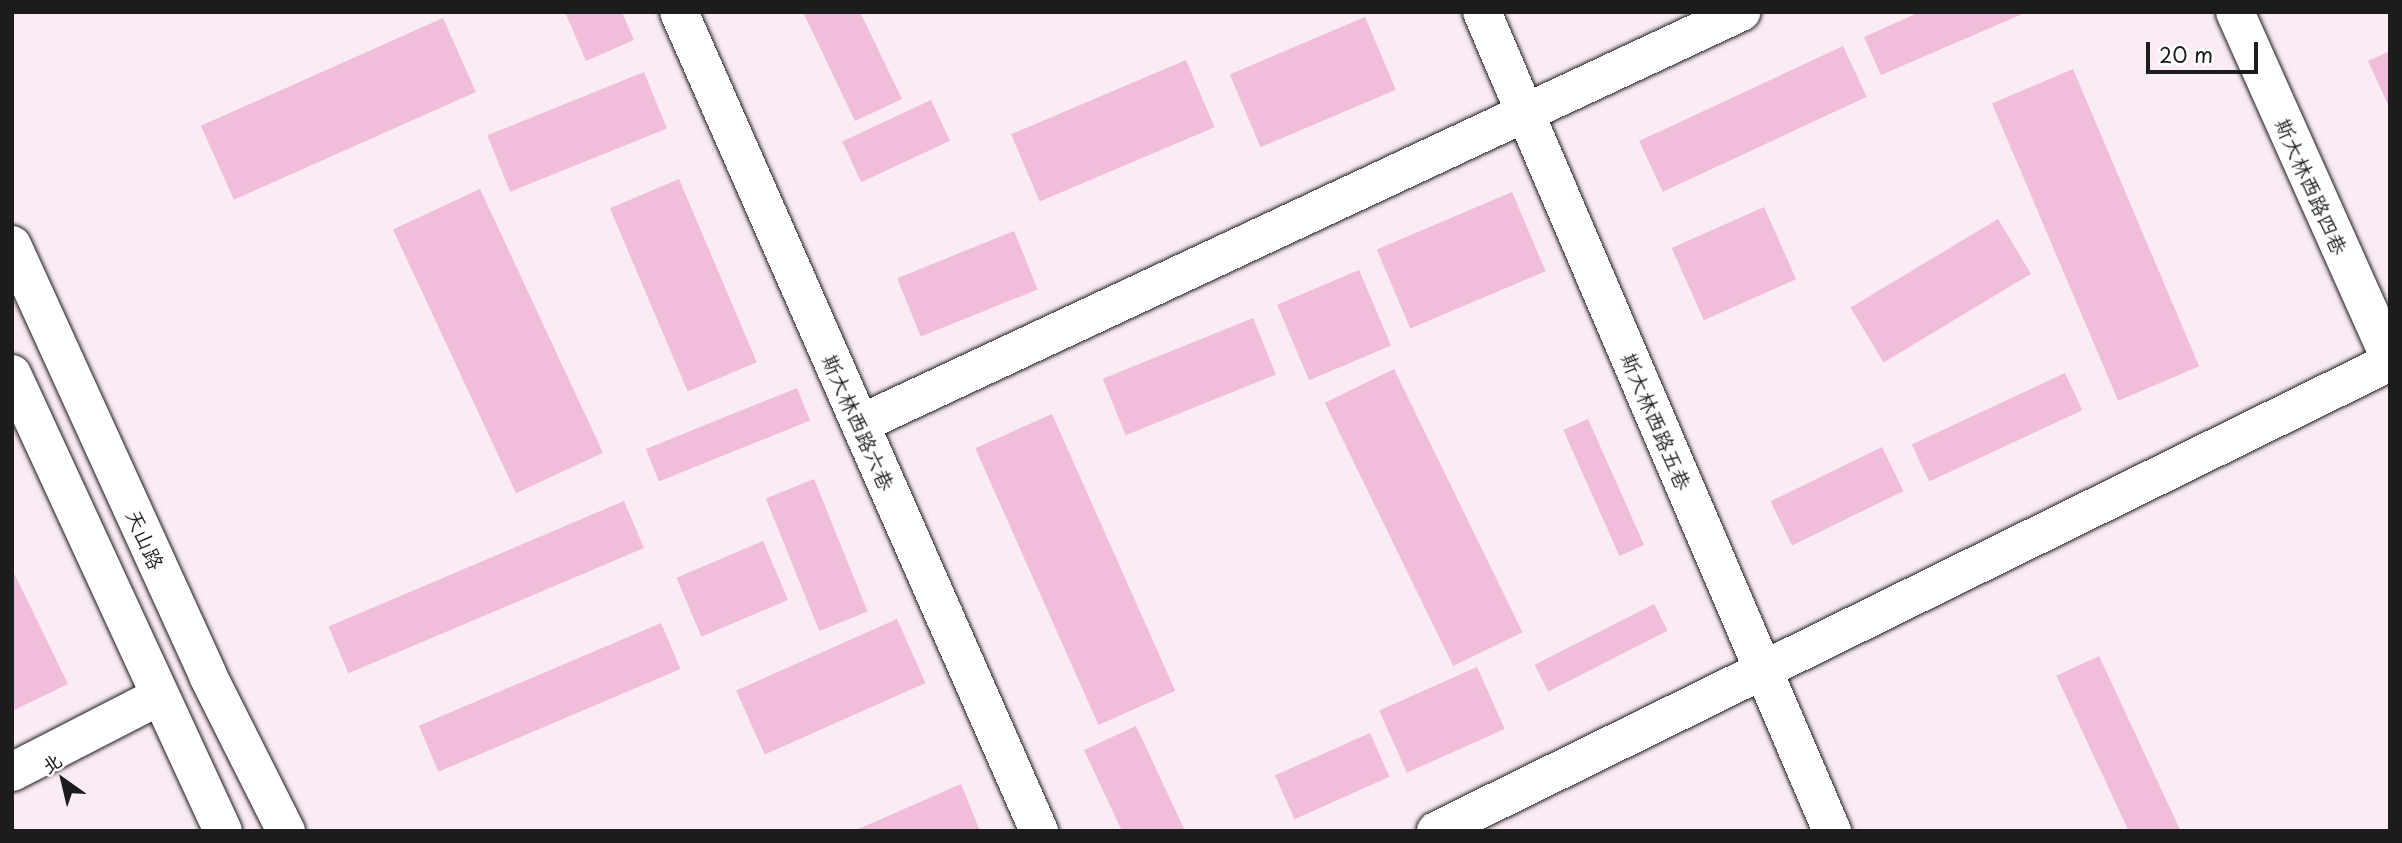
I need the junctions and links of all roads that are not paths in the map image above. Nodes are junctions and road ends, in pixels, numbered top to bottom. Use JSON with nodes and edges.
{"nodes":[{"id":1,"x":679,"y":12,"type":"edge"},
{"id":2,"x":1482,"y":12,"type":"edge"},
{"id":3,"x":1741,"y":12,"type":"edge"},
{"id":4,"x":2235,"y":12,"type":"edge"},
{"id":5,"x":1524,"y":110,"type":"junction"},
{"id":6,"x":12,"y":245,"type":"edge"},
{"id":7,"x":2390,"y":361,"type":"edge"},
{"id":8,"x":12,"y":373,"type":"edge"},
{"id":9,"x":860,"y":424,"type":"junction"},
{"id":10,"x":1763,"y":669,"type":"junction"},
{"id":11,"x":160,"y":696,"type":"junction"},
{"id":12,"x":12,"y":772,"type":"edge"},
{"id":13,"x":223,"y":831,"type":"edge"},
{"id":14,"x":286,"y":831,"type":"edge"},
{"id":15,"x":1039,"y":831,"type":"edge"},
{"id":16,"x":1436,"y":831,"type":"edge"},
{"id":17,"x":1832,"y":831,"type":"edge"}],
"edges":[{"from":1,"to":9,"type":"street","name":"斯大林西路六巷"},
{"from":2,"to":5,"type":"street","name":"斯大林西路五巷"},
{"from":3,"to":5,"type":"street"},
{"from":4,"to":7,"type":"street","name":"斯大林西路四巷"},
{"from":5,"to":9,"type":"street"},
{"from":5,"to":10,"type":"street","name":"斯大林西路五巷"},
{"from":6,"to":14,"type":"street","name":"天山路"},
{"from":7,"to":10,"type":"street"},
{"from":8,"to":11,"type":"street"},
{"from":9,"to":15,"type":"street","name":"斯大林西路六巷"},
{"from":10,"to":16,"type":"street"},
{"from":10,"to":17,"type":"street","name":"斯大林西路五巷"},
{"from":11,"to":12,"type":"street"},
{"from":11,"to":13,"type":"street"}]}
